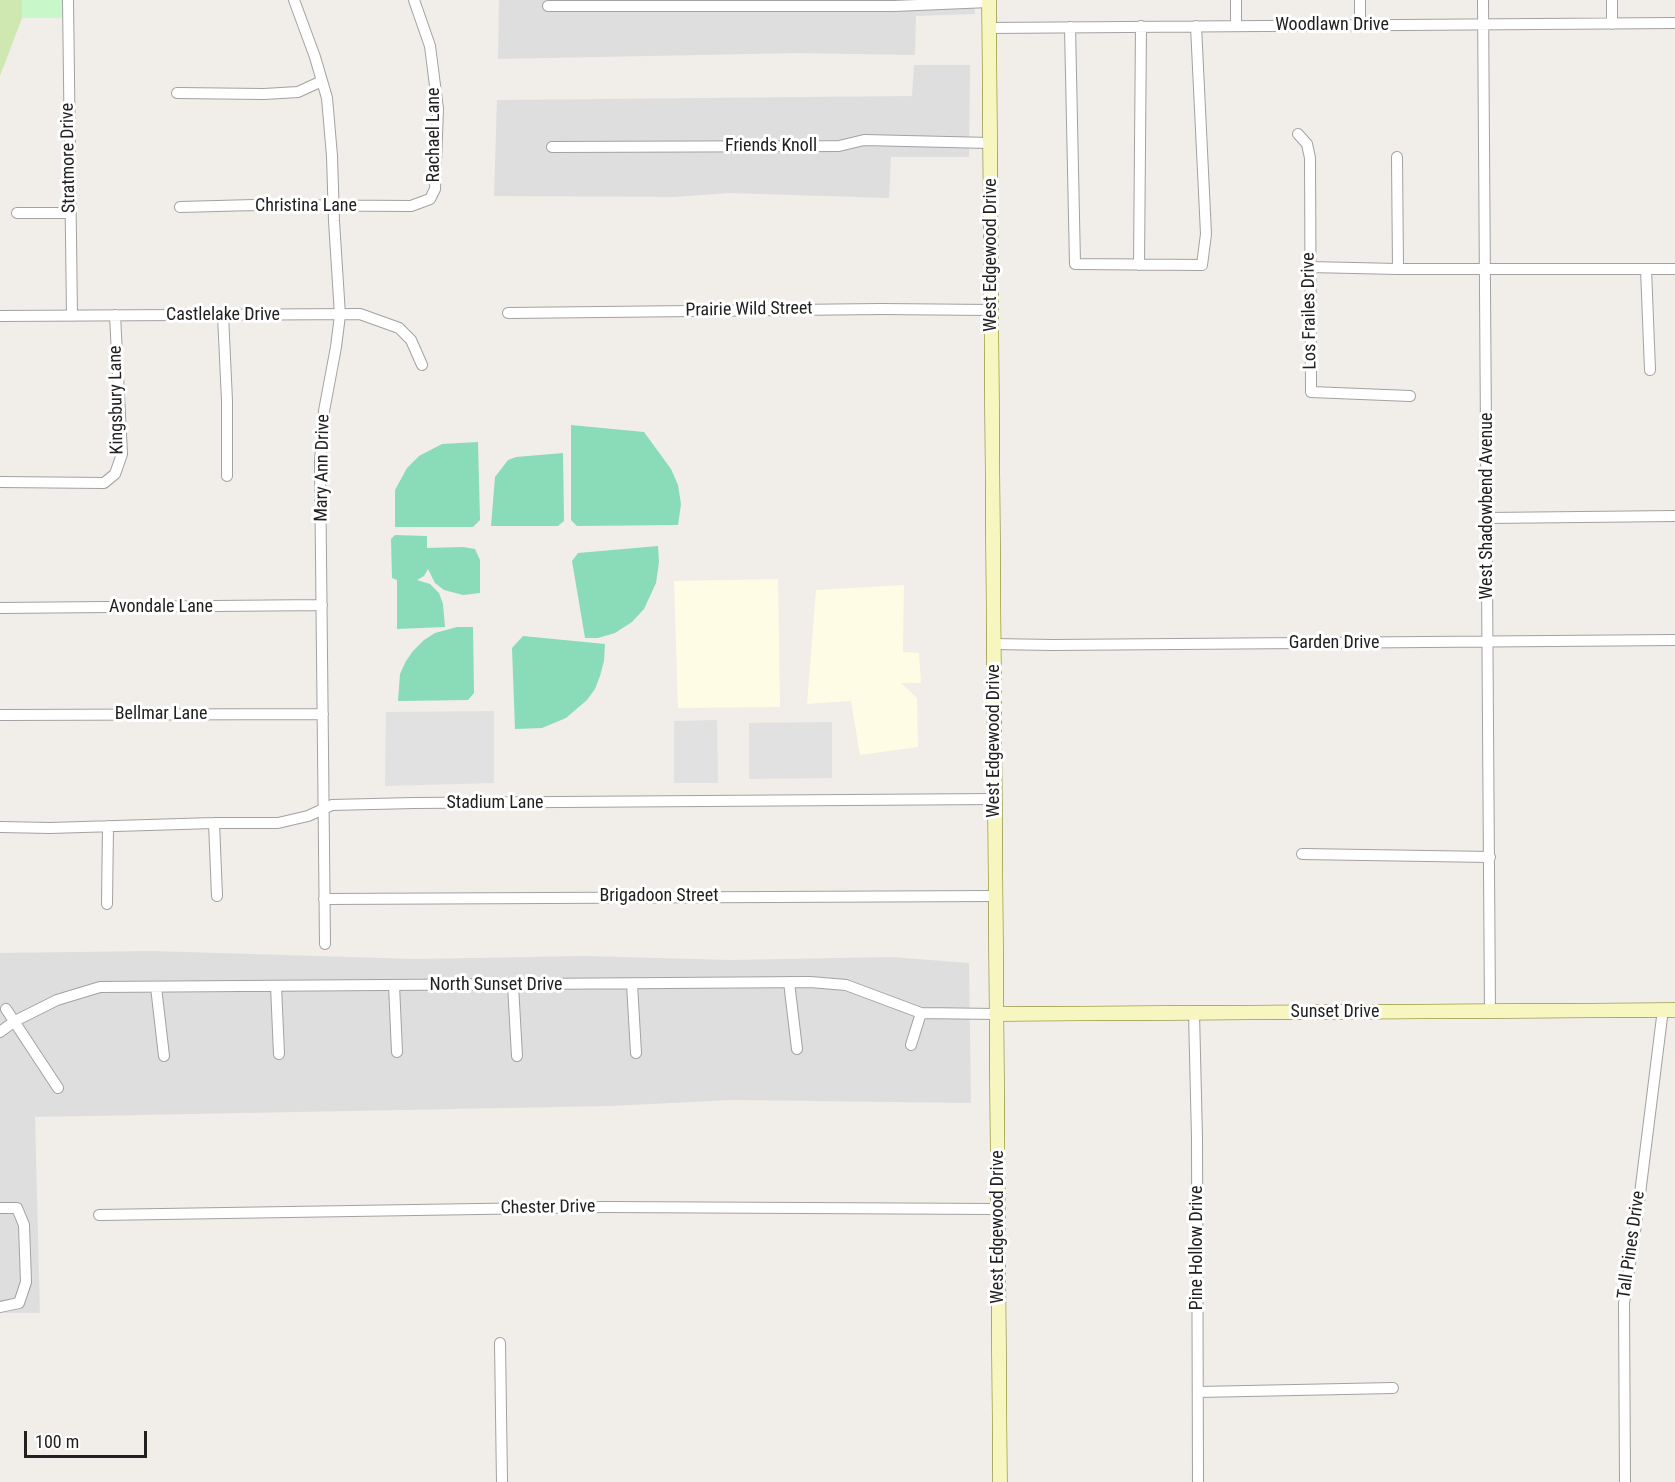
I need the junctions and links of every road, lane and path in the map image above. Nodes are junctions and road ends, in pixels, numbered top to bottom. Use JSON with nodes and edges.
{"nodes":[{"id":1,"x":68,"y":0,"type":"edge"},
{"id":2,"x":294,"y":0,"type":"edge"},
{"id":3,"x":414,"y":0,"type":"edge"},
{"id":4,"x":1236,"y":0,"type":"edge"},
{"id":5,"x":1360,"y":0,"type":"edge"},
{"id":6,"x":1483,"y":0,"type":"edge"},
{"id":7,"x":1612,"y":0,"type":"edge"},
{"id":8,"x":989,"y":1,"type":"edge"},
{"id":9,"x":548,"y":6,"type":"dead end"},
{"id":10,"x":1675,"y":23,"type":"edge"},
{"id":11,"x":1483,"y":24,"type":"junction"},
{"id":12,"x":1612,"y":24,"type":"junction"},
{"id":13,"x":1236,"y":25,"type":"junction"},
{"id":14,"x":1360,"y":25,"type":"junction"},
{"id":15,"x":1141,"y":26,"type":"junction"},
{"id":16,"x":1196,"y":26,"type":"junction"},
{"id":17,"x":1070,"y":27,"type":"junction"},
{"id":18,"x":989,"y":28,"type":"junction"},
{"id":19,"x":322,"y":81,"type":"junction"},
{"id":20,"x":177,"y":93,"type":"dead end"},
{"id":21,"x":1299,"y":134,"type":"dead end"},
{"id":22,"x":990,"y":142,"type":"junction"},
{"id":23,"x":552,"y":147,"type":"dead end"},
{"id":24,"x":1397,"y":157,"type":"dead end"},
{"id":25,"x":430,"y":200,"type":"joint"},
{"id":26,"x":333,"y":206,"type":"junction"},
{"id":27,"x":180,"y":207,"type":"dead end"},
{"id":28,"x":17,"y":213,"type":"dead end"},
{"id":29,"x":70,"y":213,"type":"junction"},
{"id":30,"x":1139,"y":265,"type":"junction"},
{"id":31,"x":1309,"y":267,"type":"junction"},
{"id":32,"x":1398,"y":268,"type":"junction"},
{"id":33,"x":1485,"y":269,"type":"junction"},
{"id":34,"x":1646,"y":269,"type":"junction"},
{"id":35,"x":1675,"y":269,"type":"edge"},
{"id":36,"x":991,"y":310,"type":"junction"},
{"id":37,"x":508,"y":313,"type":"dead end"},
{"id":38,"x":115,"y":315,"type":"junction"},
{"id":39,"x":223,"y":315,"type":"junction"},
{"id":40,"x":340,"y":315,"type":"junction"},
{"id":41,"x":0,"y":316,"type":"edge"},
{"id":42,"x":72,"y":316,"type":"junction"},
{"id":43,"x":422,"y":365,"type":"dead end"},
{"id":44,"x":1650,"y":370,"type":"dead end"},
{"id":45,"x":1410,"y":396,"type":"dead end"},
{"id":46,"x":227,"y":476,"type":"dead end"},
{"id":47,"x":0,"y":482,"type":"edge"},
{"id":48,"x":1675,"y":516,"type":"edge"},
{"id":49,"x":1487,"y":518,"type":"junction"},
{"id":50,"x":322,"y":605,"type":"junction"},
{"id":51,"x":0,"y":608,"type":"edge"},
{"id":52,"x":1675,"y":640,"type":"edge"},
{"id":53,"x":1488,"y":642,"type":"junction"},
{"id":54,"x":993,"y":644,"type":"junction"},
{"id":55,"x":323,"y":714,"type":"junction"},
{"id":56,"x":0,"y":715,"type":"edge"},
{"id":57,"x":994,"y":800,"type":"junction"},
{"id":58,"x":323,"y":809,"type":"junction"},
{"id":59,"x":214,"y":823,"type":"junction"},
{"id":60,"x":108,"y":826,"type":"junction"},
{"id":61,"x":0,"y":827,"type":"edge"},
{"id":62,"x":1302,"y":854,"type":"dead end"},
{"id":63,"x":1490,"y":857,"type":"junction"},
{"id":64,"x":217,"y":896,"type":"dead end"},
{"id":65,"x":995,"y":896,"type":"junction"},
{"id":66,"x":324,"y":899,"type":"junction"},
{"id":67,"x":107,"y":904,"type":"dead end"},
{"id":68,"x":325,"y":944,"type":"dead end"},
{"id":69,"x":789,"y":982,"type":"junction"},
{"id":70,"x":632,"y":984,"type":"junction"},
{"id":71,"x":393,"y":985,"type":"junction"},
{"id":72,"x":513,"y":985,"type":"junction"},
{"id":73,"x":276,"y":986,"type":"junction"},
{"id":74,"x":156,"y":987,"type":"junction"},
{"id":75,"x":6,"y":1009,"type":"dead end"},
{"id":76,"x":1669,"y":1010,"type":"edge"},
{"id":77,"x":1490,"y":1012,"type":"junction"},
{"id":78,"x":921,"y":1013,"type":"junction"},
{"id":79,"x":1194,"y":1013,"type":"junction"},
{"id":80,"x":996,"y":1014,"type":"junction"},
{"id":81,"x":15,"y":1021,"type":"junction"},
{"id":82,"x":0,"y":1032,"type":"edge"},
{"id":83,"x":911,"y":1045,"type":"dead end"},
{"id":84,"x":797,"y":1049,"type":"dead end"},
{"id":85,"x":397,"y":1052,"type":"dead end"},
{"id":86,"x":636,"y":1053,"type":"dead end"},
{"id":87,"x":279,"y":1054,"type":"dead end"},
{"id":88,"x":164,"y":1056,"type":"dead end"},
{"id":89,"x":516,"y":1056,"type":"dead end"},
{"id":90,"x":58,"y":1088,"type":"dead end"},
{"id":91,"x":0,"y":1208,"type":"edge"},
{"id":92,"x":998,"y":1209,"type":"junction"},
{"id":93,"x":99,"y":1215,"type":"dead end"},
{"id":94,"x":0,"y":1307,"type":"edge"},
{"id":95,"x":500,"y":1343,"type":"dead end"},
{"id":96,"x":1393,"y":1388,"type":"dead end"},
{"id":97,"x":1198,"y":1392,"type":"junction"},
{"id":98,"x":502,"y":1482,"type":"edge"},
{"id":99,"x":999,"y":1482,"type":"edge"},
{"id":100,"x":1198,"y":1482,"type":"edge"},
{"id":101,"x":1625,"y":1482,"type":"edge"}],
"edges":[{"from":1,"to":29,"type":"street","name":"Stratmore Drive"},
{"from":2,"to":19,"type":"street","name":"Mary Ann Drive"},
{"from":3,"to":25,"type":"street","name":"Rachael Lane"},
{"from":4,"to":13,"type":"street"},
{"from":5,"to":14,"type":"street"},
{"from":6,"to":11,"type":"street","name":"West Shadowbend Avenue"},
{"from":7,"to":12,"type":"street"},
{"from":8,"to":9,"type":"street"},
{"from":8,"to":18,"type":"main road","name":"West Edgewood Drive"},
{"from":10,"to":12,"type":"street","name":"Woodlawn Drive"},
{"from":11,"to":12,"type":"street","name":"Woodlawn Drive"},
{"from":11,"to":14,"type":"street","name":"Woodlawn Drive"},
{"from":11,"to":33,"type":"street","name":"West Shadowbend Avenue"},
{"from":13,"to":14,"type":"street","name":"Woodlawn Drive"},
{"from":13,"to":16,"type":"street","name":"Woodlawn Drive"},
{"from":15,"to":16,"type":"street","name":"Woodlawn Drive"},
{"from":15,"to":17,"type":"street","name":"Woodlawn Drive"},
{"from":15,"to":30,"type":"street"},
{"from":16,"to":30,"type":"street"},
{"from":17,"to":18,"type":"street","name":"Woodlawn Drive"},
{"from":17,"to":30,"type":"street"},
{"from":18,"to":22,"type":"main road","name":"West Edgewood Drive"},
{"from":19,"to":20,"type":"street"},
{"from":19,"to":26,"type":"street","name":"Mary Ann Drive"},
{"from":21,"to":31,"type":"street","name":"Los Frailes Drive"},
{"from":22,"to":23,"type":"street","name":"Friends Knoll"},
{"from":22,"to":36,"type":"main road","name":"West Edgewood Drive"},
{"from":24,"to":32,"type":"street"},
{"from":25,"to":26,"type":"street","name":"Christina Lane"},
{"from":26,"to":27,"type":"street","name":"Christina Lane"},
{"from":26,"to":40,"type":"street","name":"Mary Ann Drive"},
{"from":28,"to":29,"type":"street"},
{"from":29,"to":42,"type":"street","name":"Stratmore Drive"},
{"from":31,"to":32,"type":"street"},
{"from":31,"to":45,"type":"street","name":"Los Frailes Drive"},
{"from":32,"to":33,"type":"street"},
{"from":33,"to":34,"type":"street"},
{"from":33,"to":49,"type":"street","name":"West Shadowbend Avenue"},
{"from":34,"to":35,"type":"street"},
{"from":34,"to":44,"type":"street"},
{"from":36,"to":37,"type":"street","name":"Prairie Wild Street"},
{"from":36,"to":54,"type":"main road","name":"West Edgewood Drive"},
{"from":38,"to":39,"type":"street","name":"Castlelake Drive"},
{"from":38,"to":42,"type":"street","name":"Castlelake Drive"},
{"from":38,"to":47,"type":"street","name":"Kingsbury Lane"},
{"from":39,"to":40,"type":"street","name":"Castlelake Drive"},
{"from":39,"to":46,"type":"street"},
{"from":40,"to":43,"type":"street","name":"Castlelake Drive"},
{"from":40,"to":50,"type":"street","name":"Mary Ann Drive"},
{"from":41,"to":42,"type":"street","name":"Castlelake Drive"},
{"from":48,"to":49,"type":"street"},
{"from":49,"to":53,"type":"street","name":"West Shadowbend Avenue"},
{"from":50,"to":51,"type":"street","name":"Avondale Lane"},
{"from":50,"to":55,"type":"street","name":"Mary Ann Drive"},
{"from":52,"to":53,"type":"street","name":"Garden Drive"},
{"from":53,"to":54,"type":"street","name":"Garden Drive"},
{"from":53,"to":63,"type":"street","name":"West Shadowbend Avenue"},
{"from":54,"to":57,"type":"main road","name":"West Edgewood Drive"},
{"from":55,"to":56,"type":"street","name":"Bellmar Lane"},
{"from":55,"to":58,"type":"street","name":"Mary Ann Drive"},
{"from":57,"to":58,"type":"street","name":"Stadium Lane"},
{"from":57,"to":65,"type":"main road","name":"West Edgewood Drive"},
{"from":58,"to":59,"type":"street","name":"Stadium Lane"},
{"from":58,"to":66,"type":"street","name":"Mary Ann Drive"},
{"from":59,"to":60,"type":"street","name":"Stadium Lane"},
{"from":59,"to":64,"type":"street"},
{"from":60,"to":61,"type":"street","name":"Stadium Lane"},
{"from":60,"to":67,"type":"street"},
{"from":62,"to":63,"type":"street"},
{"from":63,"to":77,"type":"street","name":"West Shadowbend Avenue"},
{"from":65,"to":66,"type":"street","name":"Brigadoon Street"},
{"from":65,"to":80,"type":"main road","name":"West Edgewood Drive"},
{"from":66,"to":68,"type":"street","name":"Mary Ann Drive"},
{"from":69,"to":70,"type":"street","name":"North Sunset Drive"},
{"from":69,"to":78,"type":"street","name":"North Sunset Drive"},
{"from":69,"to":84,"type":"street"},
{"from":70,"to":72,"type":"street","name":"North Sunset Drive"},
{"from":70,"to":86,"type":"street"},
{"from":71,"to":72,"type":"street","name":"North Sunset Drive"},
{"from":71,"to":73,"type":"street","name":"North Sunset Drive"},
{"from":71,"to":85,"type":"street"},
{"from":72,"to":89,"type":"street"},
{"from":73,"to":74,"type":"street","name":"North Sunset Drive"},
{"from":73,"to":87,"type":"street"},
{"from":74,"to":81,"type":"street","name":"North Sunset Drive"},
{"from":74,"to":88,"type":"street"},
{"from":75,"to":81,"type":"street"},
{"from":76,"to":77,"type":"main road","name":"Sunset Drive"},
{"from":76,"to":101,"type":"street","name":"Tall Pines Drive"},
{"from":77,"to":79,"type":"main road","name":"Sunset Drive"},
{"from":78,"to":80,"type":"street","name":"North Sunset Drive"},
{"from":78,"to":83,"type":"street"},
{"from":79,"to":80,"type":"main road","name":"Sunset Drive"},
{"from":79,"to":97,"type":"street","name":"Pine Hollow Drive"},
{"from":80,"to":92,"type":"main road","name":"West Edgewood Drive"},
{"from":81,"to":82,"type":"street","name":"North Sunset Drive"},
{"from":81,"to":90,"type":"street"},
{"from":91,"to":94,"type":"street"},
{"from":92,"to":93,"type":"street","name":"Chester Drive"},
{"from":92,"to":99,"type":"main road","name":"West Edgewood Drive"},
{"from":95,"to":98,"type":"street"},
{"from":96,"to":97,"type":"street"},
{"from":97,"to":100,"type":"street","name":"Pine Hollow Drive"}]}
